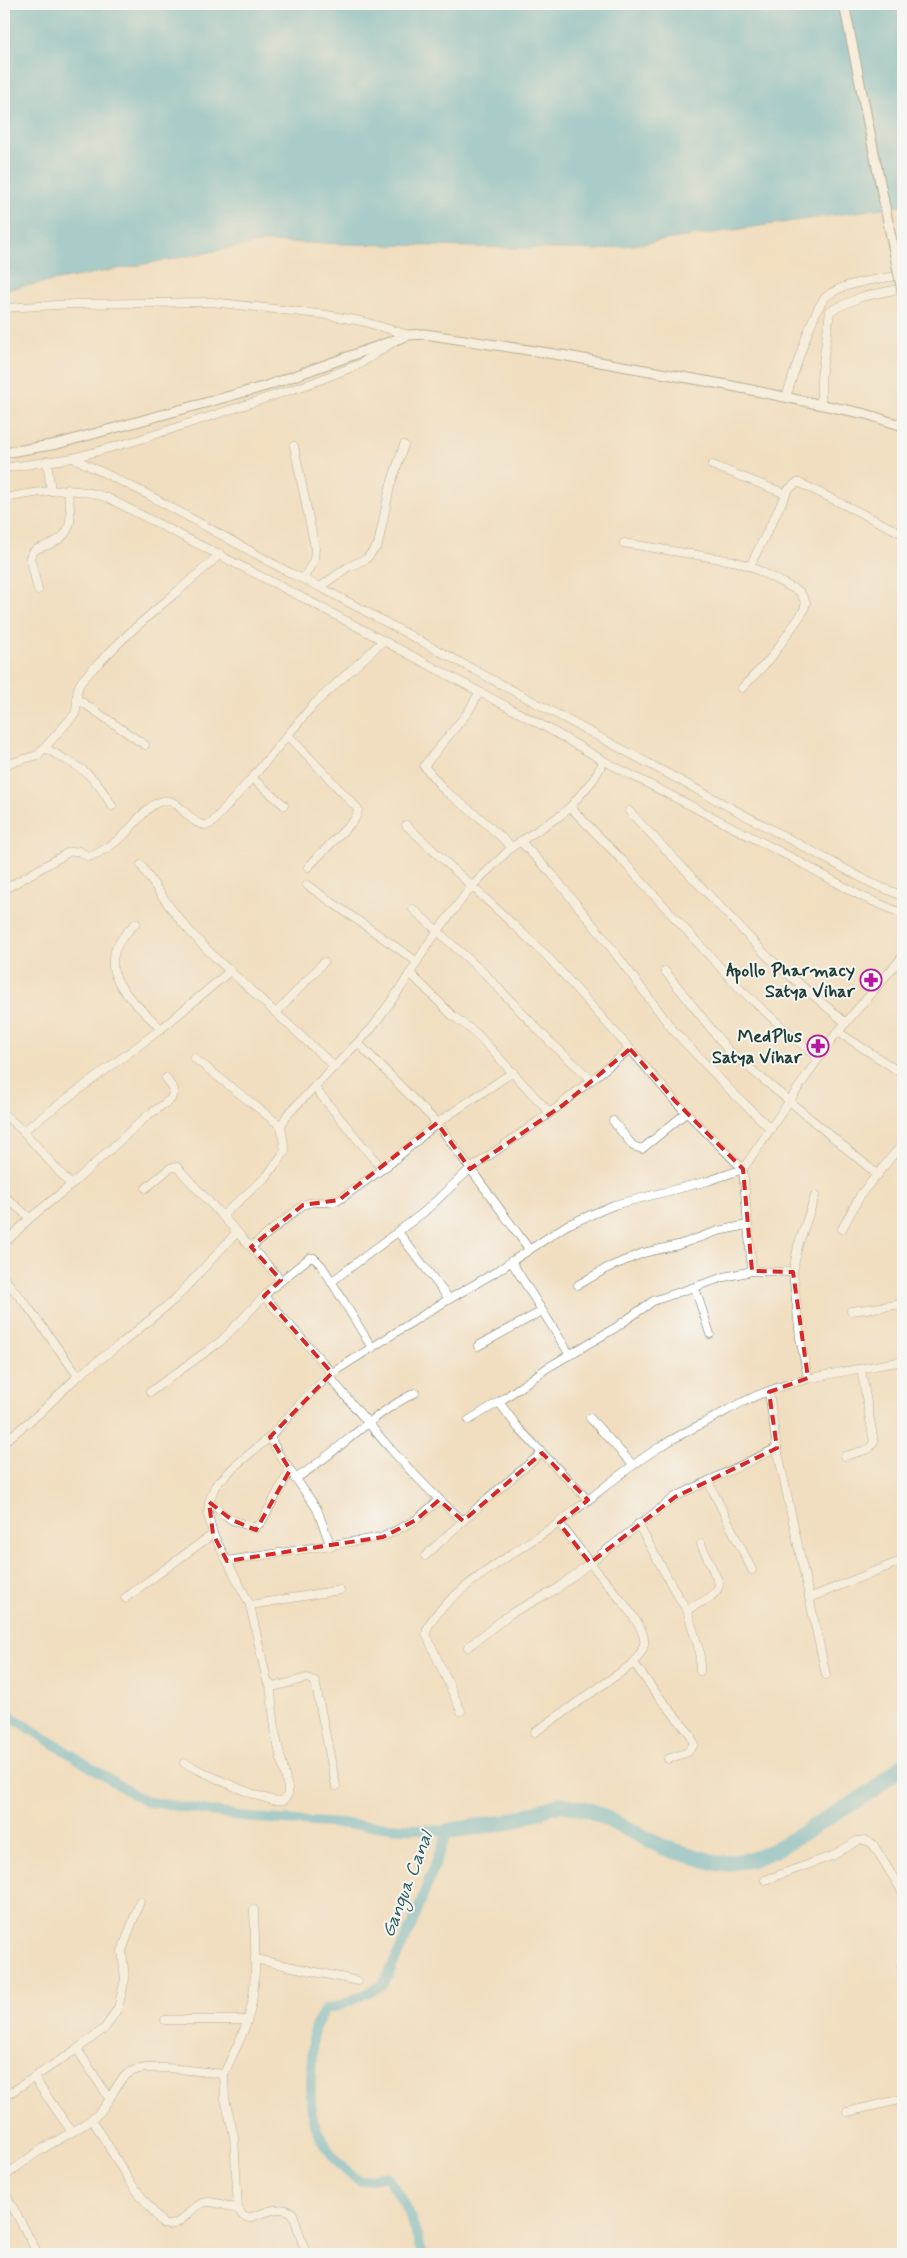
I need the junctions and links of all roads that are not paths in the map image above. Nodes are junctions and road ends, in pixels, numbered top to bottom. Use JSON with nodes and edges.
{"nodes":[{"id":1,"x":844,"y":4,"type":"edge"},
{"id":2,"x":903,"y":275,"type":"edge"},
{"id":3,"x":903,"y":288,"type":"edge"},
{"id":4,"x":903,"y":296,"type":"edge"},
{"id":5,"x":4,"y":308,"type":"edge"},
{"id":6,"x":404,"y":336,"type":"junction"},
{"id":7,"x":786,"y":397,"type":"junction"},
{"id":8,"x":821,"y":404,"type":"junction"},
{"id":9,"x":903,"y":426,"type":"edge"},
{"id":10,"x":404,"y":445,"type":"dead end"},
{"id":11,"x":294,"y":446,"type":"dead end"},
{"id":12,"x":4,"y":453,"type":"edge"},
{"id":13,"x":73,"y":458,"type":"junction"},
{"id":14,"x":47,"y":461,"type":"junction"},
{"id":15,"x":712,"y":465,"type":"dead end"},
{"id":16,"x":4,"y":468,"type":"edge"},
{"id":17,"x":67,"y":489,"type":"junction"},
{"id":18,"x":51,"y":491,"type":"junction"},
{"id":19,"x":786,"y":494,"type":"junction"},
{"id":20,"x":4,"y":498,"type":"edge"},
{"id":21,"x":903,"y":534,"type":"edge"},
{"id":22,"x":624,"y":543,"type":"dead end"},
{"id":23,"x":220,"y":554,"type":"junction"},
{"id":24,"x":750,"y":566,"type":"junction"},
{"id":25,"x":302,"y":579,"type":"junction"},
{"id":26,"x":320,"y":587,"type":"junction"},
{"id":27,"x":38,"y":590,"type":"dead end"},
{"id":28,"x":346,"y":602,"type":"junction"},
{"id":29,"x":337,"y":616,"type":"junction"},
{"id":30,"x":383,"y":641,"type":"junction"},
{"id":31,"x":742,"y":688,"type":"dead end"},
{"id":32,"x":479,"y":693,"type":"junction"},
{"id":33,"x":76,"y":698,"type":"junction"},
{"id":34,"x":288,"y":735,"type":"junction"},
{"id":35,"x":144,"y":745,"type":"dead end"},
{"id":36,"x":45,"y":748,"type":"junction"},
{"id":37,"x":604,"y":761,"type":"junction"},
{"id":38,"x":4,"y":765,"type":"edge"},
{"id":39,"x":252,"y":778,"type":"junction"},
{"id":40,"x":284,"y":805,"type":"dead end"},
{"id":41,"x":112,"y":806,"type":"dead end"},
{"id":42,"x":570,"y":806,"type":"junction"},
{"id":43,"x":628,"y":811,"type":"dead end"},
{"id":44,"x":406,"y":826,"type":"dead end"},
{"id":45,"x":520,"y":840,"type":"junction"},
{"id":46,"x":512,"y":847,"type":"junction"},
{"id":47,"x":142,"y":865,"type":"dead end"},
{"id":48,"x":308,"y":867,"type":"dead end"},
{"id":49,"x":307,"y":885,"type":"dead end"},
{"id":50,"x":471,"y":887,"type":"junction"},
{"id":51,"x":5,"y":890,"type":"edge"},
{"id":52,"x":903,"y":896,"type":"edge"},
{"id":53,"x":414,"y":909,"type":"dead end"},
{"id":54,"x":903,"y":914,"type":"edge"},
{"id":55,"x":136,"y":923,"type":"dead end"},
{"id":56,"x":438,"y":931,"type":"junction"},
{"id":57,"x":903,"y":956,"type":"edge"},
{"id":58,"x":416,"y":961,"type":"junction"},
{"id":59,"x":324,"y":962,"type":"dead end"},
{"id":60,"x":230,"y":971,"type":"junction"},
{"id":61,"x":665,"y":971,"type":"dead end"},
{"id":62,"x":410,"y":973,"type":"junction"},
{"id":63,"x":276,"y":1013,"type":"junction"},
{"id":64,"x":846,"y":1023,"type":"junction"},
{"id":65,"x":161,"y":1029,"type":"junction"},
{"id":66,"x":838,"y":1032,"type":"junction"},
{"id":67,"x":359,"y":1044,"type":"junction"},
{"id":68,"x":630,"y":1049,"type":"junction"},
{"id":69,"x":194,"y":1058,"type":"dead end"},
{"id":70,"x":818,"y":1059,"type":"junction"},
{"id":71,"x":335,"y":1067,"type":"junction"},
{"id":72,"x":512,"y":1072,"type":"junction"},
{"id":73,"x":903,"y":1074,"type":"edge"},
{"id":74,"x":166,"y":1078,"type":"dead end"},
{"id":75,"x":592,"y":1080,"type":"junction"},
{"id":76,"x":315,"y":1088,"type":"junction"},
{"id":77,"x":790,"y":1100,"type":"junction"},
{"id":78,"x":550,"y":1113,"type":"junction"},
{"id":79,"x":686,"y":1113,"type":"junction"},
{"id":80,"x":4,"y":1114,"type":"edge"},
{"id":81,"x":613,"y":1121,"type":"dead end"},
{"id":82,"x":437,"y":1123,"type":"junction"},
{"id":83,"x":282,"y":1126,"type":"junction"},
{"id":84,"x":771,"y":1128,"type":"junction"},
{"id":85,"x":23,"y":1131,"type":"junction"},
{"id":86,"x":903,"y":1143,"type":"edge"},
{"id":87,"x":382,"y":1169,"type":"junction"},
{"id":88,"x":470,"y":1169,"type":"junction"},
{"id":89,"x":743,"y":1169,"type":"junction"},
{"id":90,"x":878,"y":1175,"type":"junction"},
{"id":91,"x":71,"y":1185,"type":"junction"},
{"id":92,"x":146,"y":1188,"type":"dead end"},
{"id":93,"x":4,"y":1196,"type":"edge"},
{"id":94,"x":816,"y":1196,"type":"dead end"},
{"id":95,"x":223,"y":1216,"type":"junction"},
{"id":96,"x":30,"y":1218,"type":"junction"},
{"id":97,"x":748,"y":1225,"type":"junction"},
{"id":98,"x":842,"y":1229,"type":"dead end"},
{"id":99,"x":237,"y":1232,"type":"junction"},
{"id":100,"x":398,"y":1232,"type":"junction"},
{"id":101,"x":4,"y":1244,"type":"edge"},
{"id":102,"x":251,"y":1247,"type":"junction"},
{"id":103,"x":528,"y":1249,"type":"junction"},
{"id":104,"x":511,"y":1261,"type":"junction"},
{"id":105,"x":752,"y":1271,"type":"junction"},
{"id":106,"x":793,"y":1272,"type":"junction"},
{"id":107,"x":4,"y":1278,"type":"edge"},
{"id":108,"x":281,"y":1280,"type":"junction"},
{"id":109,"x":331,"y":1282,"type":"junction"},
{"id":110,"x":578,"y":1285,"type":"dead end"},
{"id":111,"x":694,"y":1288,"type":"junction"},
{"id":112,"x":264,"y":1296,"type":"junction"},
{"id":113,"x":449,"y":1299,"type":"junction"},
{"id":114,"x":903,"y":1304,"type":"edge"},
{"id":115,"x":542,"y":1311,"type":"junction"},
{"id":116,"x":852,"y":1311,"type":"dead end"},
{"id":117,"x":710,"y":1334,"type":"dead end"},
{"id":118,"x":478,"y":1346,"type":"dead end"},
{"id":119,"x":372,"y":1348,"type":"junction"},
{"id":120,"x":570,"y":1355,"type":"junction"},
{"id":121,"x":903,"y":1361,"type":"edge"},
{"id":122,"x":861,"y":1369,"type":"junction"},
{"id":123,"x":330,"y":1375,"type":"junction"},
{"id":124,"x":78,"y":1376,"type":"junction"},
{"id":125,"x":808,"y":1378,"type":"junction"},
{"id":126,"x":150,"y":1392,"type":"dead end"},
{"id":127,"x":769,"y":1392,"type":"junction"},
{"id":128,"x":415,"y":1393,"type":"dead end"},
{"id":129,"x":499,"y":1402,"type":"junction"},
{"id":130,"x":590,"y":1418,"type":"dead end"},
{"id":131,"x":469,"y":1420,"type":"dead end"},
{"id":132,"x":368,"y":1422,"type":"junction"},
{"id":133,"x":270,"y":1438,"type":"junction"},
{"id":134,"x":4,"y":1442,"type":"edge"},
{"id":135,"x":777,"y":1448,"type":"junction"},
{"id":136,"x":542,"y":1453,"type":"junction"},
{"id":137,"x":845,"y":1456,"type":"dead end"},
{"id":138,"x":633,"y":1464,"type":"junction"},
{"id":139,"x":290,"y":1470,"type":"junction"},
{"id":140,"x":295,"y":1479,"type":"junction"},
{"id":141,"x":708,"y":1481,"type":"junction"},
{"id":142,"x":439,"y":1500,"type":"junction"},
{"id":143,"x":588,"y":1500,"type":"junction"},
{"id":144,"x":209,"y":1502,"type":"junction"},
{"id":145,"x":463,"y":1521,"type":"junction"},
{"id":146,"x":559,"y":1523,"type":"junction"},
{"id":147,"x":638,"y":1524,"type":"junction"},
{"id":148,"x":213,"y":1534,"type":"junction"},
{"id":149,"x":702,"y":1544,"type":"dead end"},
{"id":150,"x":330,"y":1547,"type":"junction"},
{"id":151,"x":425,"y":1556,"type":"dead end"},
{"id":152,"x":903,"y":1560,"type":"edge"},
{"id":153,"x":226,"y":1561,"type":"junction"},
{"id":154,"x":590,"y":1563,"type":"junction"},
{"id":155,"x":752,"y":1570,"type":"dead end"},
{"id":156,"x":340,"y":1590,"type":"dead end"},
{"id":157,"x":125,"y":1598,"type":"dead end"},
{"id":158,"x":809,"y":1598,"type":"junction"},
{"id":159,"x":250,"y":1605,"type":"junction"},
{"id":160,"x":687,"y":1610,"type":"junction"},
{"id":161,"x":468,"y":1647,"type":"dead end"},
{"id":162,"x":634,"y":1663,"type":"junction"},
{"id":163,"x":700,"y":1671,"type":"dead end"},
{"id":164,"x":826,"y":1675,"type":"dead end"},
{"id":165,"x":270,"y":1685,"type":"junction"},
{"id":166,"x":461,"y":1711,"type":"dead end"},
{"id":167,"x":535,"y":1732,"type":"dead end"},
{"id":168,"x":668,"y":1759,"type":"dead end"},
{"id":169,"x":184,"y":1763,"type":"dead end"},
{"id":170,"x":336,"y":1786,"type":"dead end"},
{"id":171,"x":765,"y":1880,"type":"dead end"},
{"id":172,"x":903,"y":1893,"type":"edge"},
{"id":173,"x":140,"y":1901,"type":"dead end"},
{"id":174,"x":254,"y":1910,"type":"dead end"},
{"id":175,"x":255,"y":1959,"type":"junction"},
{"id":176,"x":358,"y":1981,"type":"dead end"},
{"id":177,"x":165,"y":2020,"type":"dead end"},
{"id":178,"x":246,"y":2020,"type":"junction"},
{"id":179,"x":77,"y":2049,"type":"junction"},
{"id":180,"x":224,"y":2074,"type":"junction"},
{"id":181,"x":34,"y":2078,"type":"junction"},
{"id":182,"x":4,"y":2098,"type":"edge"},
{"id":183,"x":108,"y":2098,"type":"junction"},
{"id":184,"x":903,"y":2099,"type":"edge"},
{"id":185,"x":847,"y":2112,"type":"dead end"},
{"id":186,"x":92,"y":2119,"type":"junction"},
{"id":187,"x":72,"y":2132,"type":"junction"},
{"id":188,"x":4,"y":2177,"type":"edge"},
{"id":189,"x":4,"y":2191,"type":"edge"},
{"id":190,"x":238,"y":2209,"type":"junction"},
{"id":191,"x":903,"y":2252,"type":"edge"},
{"id":192,"x":38,"y":2254,"type":"edge"},
{"id":193,"x":306,"y":2254,"type":"edge"},
{"id":194,"x":898,"y":2254,"type":"edge"}],
"edges":[{"from":1,"to":4,"type":"street","bridge":true},
{"from":2,"to":7,"type":"street"},
{"from":3,"to":8,"type":"street"},
{"from":5,"to":6,"type":"street"},
{"from":6,"to":7,"type":"street"},
{"from":6,"to":12,"type":"street"},
{"from":6,"to":13,"type":"street"},
{"from":7,"to":8,"type":"street"},
{"from":8,"to":9,"type":"street"},
{"from":10,"to":26,"type":"street"},
{"from":11,"to":25,"type":"street"},
{"from":13,"to":14,"type":"street"},
{"from":13,"to":25,"type":"street"},
{"from":14,"to":16,"type":"street"},
{"from":14,"to":18,"type":"street"},
{"from":15,"to":19,"type":"street"},
{"from":17,"to":18,"type":"street"},
{"from":17,"to":23,"type":"street"},
{"from":17,"to":27,"type":"street"},
{"from":18,"to":20,"type":"street"},
{"from":19,"to":21,"type":"street"},
{"from":19,"to":24,"type":"street"},
{"from":22,"to":24,"type":"street"},
{"from":23,"to":29,"type":"street"},
{"from":23,"to":33,"type":"street"},
{"from":24,"to":31,"type":"street"},
{"from":25,"to":26,"type":"street"},
{"from":26,"to":28,"type":"street"},
{"from":28,"to":29,"type":"street"},
{"from":28,"to":52,"type":"street"},
{"from":29,"to":30,"type":"street"},
{"from":30,"to":32,"type":"street"},
{"from":30,"to":34,"type":"street"},
{"from":32,"to":37,"type":"street"},
{"from":32,"to":46,"type":"street"},
{"from":33,"to":35,"type":"street"},
{"from":33,"to":36,"type":"street"},
{"from":34,"to":39,"type":"street"},
{"from":34,"to":48,"type":"street"},
{"from":36,"to":38,"type":"street"},
{"from":36,"to":41,"type":"street"},
{"from":37,"to":42,"type":"street"},
{"from":37,"to":54,"type":"street"},
{"from":39,"to":40,"type":"street"},
{"from":39,"to":51,"type":"street"},
{"from":42,"to":45,"type":"street"},
{"from":42,"to":70,"type":"street"},
{"from":43,"to":64,"type":"street"},
{"from":44,"to":50,"type":"street"},
{"from":45,"to":46,"type":"street"},
{"from":45,"to":84,"type":"street"},
{"from":46,"to":50,"type":"street"},
{"from":47,"to":60,"type":"street"},
{"from":49,"to":58,"type":"street"},
{"from":50,"to":56,"type":"street"},
{"from":50,"to":68,"type":"street"},
{"from":53,"to":56,"type":"street"},
{"from":55,"to":65,"type":"street"},
{"from":56,"to":58,"type":"street"},
{"from":56,"to":75,"type":"street"},
{"from":57,"to":64,"type":"street"},
{"from":58,"to":62,"type":"street"},
{"from":59,"to":63,"type":"street"},
{"from":60,"to":63,"type":"street"},
{"from":60,"to":65,"type":"street"},
{"from":61,"to":77,"type":"street"},
{"from":62,"to":67,"type":"street"},
{"from":62,"to":72,"type":"street"},
{"from":63,"to":71,"type":"street"},
{"from":64,"to":66,"type":"street"},
{"from":65,"to":85,"type":"street"},
{"from":66,"to":70,"type":"street"},
{"from":66,"to":73,"type":"street"},
{"from":67,"to":71,"type":"street"},
{"from":67,"to":82,"type":"street"},
{"from":68,"to":75,"type":"street"},
{"from":68,"to":79,"type":"street"},
{"from":69,"to":83,"type":"street"},
{"from":70,"to":77,"type":"street"},
{"from":71,"to":76,"type":"street"},
{"from":72,"to":78,"type":"street"},
{"from":72,"to":82,"type":"street"},
{"from":74,"to":91,"type":"street"},
{"from":75,"to":78,"type":"street"},
{"from":76,"to":83,"type":"street"},
{"from":76,"to":87,"type":"street"},
{"from":77,"to":84,"type":"street"},
{"from":77,"to":90,"type":"street"},
{"from":78,"to":88,"type":"street"},
{"from":79,"to":81,"type":"street"},
{"from":79,"to":89,"type":"street"},
{"from":80,"to":85,"type":"street"},
{"from":82,"to":87,"type":"street"},
{"from":82,"to":88,"type":"street"},
{"from":83,"to":95,"type":"street"},
{"from":84,"to":89,"type":"street"},
{"from":85,"to":91,"type":"street"},
{"from":86,"to":90,"type":"street"},
{"from":87,"to":102,"type":"street"},
{"from":88,"to":100,"type":"street"},
{"from":88,"to":103,"type":"street"},
{"from":89,"to":97,"type":"street"},
{"from":89,"to":103,"type":"street"},
{"from":90,"to":98,"type":"street"},
{"from":91,"to":96,"type":"street"},
{"from":92,"to":95,"type":"street"},
{"from":93,"to":96,"type":"street"},
{"from":94,"to":106,"type":"street"},
{"from":95,"to":99,"type":"street"},
{"from":96,"to":101,"type":"street"},
{"from":97,"to":105,"type":"street"},
{"from":97,"to":110,"type":"street"},
{"from":99,"to":102,"type":"street"},
{"from":99,"to":124,"type":"street"},
{"from":100,"to":109,"type":"street"},
{"from":100,"to":113,"type":"street"},
{"from":102,"to":108,"type":"street"},
{"from":103,"to":104,"type":"street"},
{"from":104,"to":113,"type":"street"},
{"from":104,"to":115,"type":"street"},
{"from":105,"to":106,"type":"street"},
{"from":105,"to":111,"type":"street"},
{"from":106,"to":125,"type":"street"},
{"from":107,"to":124,"type":"street"},
{"from":108,"to":109,"type":"street"},
{"from":108,"to":112,"type":"street"},
{"from":109,"to":119,"type":"street"},
{"from":111,"to":117,"type":"street"},
{"from":111,"to":120,"type":"street"},
{"from":112,"to":123,"type":"street"},
{"from":112,"to":126,"type":"street"},
{"from":113,"to":119,"type":"street"},
{"from":114,"to":116,"type":"street"},
{"from":115,"to":118,"type":"street"},
{"from":115,"to":120,"type":"street"},
{"from":119,"to":123,"type":"street"},
{"from":120,"to":129,"type":"street"},
{"from":121,"to":122,"type":"street"},
{"from":122,"to":125,"type":"street"},
{"from":122,"to":137,"type":"street"},
{"from":123,"to":132,"type":"street"},
{"from":123,"to":133,"type":"street"},
{"from":124,"to":134,"type":"street"},
{"from":125,"to":127,"type":"street"},
{"from":127,"to":135,"type":"street"},
{"from":127,"to":138,"type":"street"},
{"from":128,"to":132,"type":"street"},
{"from":129,"to":131,"type":"street"},
{"from":129,"to":136,"type":"street"},
{"from":130,"to":138,"type":"street"},
{"from":132,"to":140,"type":"street"},
{"from":132,"to":142,"type":"street"},
{"from":133,"to":139,"type":"street"},
{"from":133,"to":144,"type":"street"},
{"from":135,"to":141,"type":"street"},
{"from":135,"to":158,"type":"street"},
{"from":136,"to":143,"type":"street"},
{"from":136,"to":145,"type":"street"},
{"from":138,"to":143,"type":"street"},
{"from":139,"to":140,"type":"street"},
{"from":139,"to":144,"type":"street"},
{"from":140,"to":150,"type":"street"},
{"from":141,"to":147,"type":"street"},
{"from":141,"to":155,"type":"street"},
{"from":142,"to":145,"type":"street"},
{"from":142,"to":150,"type":"street"},
{"from":143,"to":146,"type":"street"},
{"from":144,"to":148,"type":"street"},
{"from":145,"to":151,"type":"street"},
{"from":146,"to":154,"type":"street"},
{"from":146,"to":166,"type":"street"},
{"from":147,"to":154,"type":"street"},
{"from":147,"to":160,"type":"street"},
{"from":148,"to":153,"type":"street"},
{"from":148,"to":157,"type":"street"},
{"from":149,"to":160,"type":"street"},
{"from":150,"to":153,"type":"street"},
{"from":152,"to":158,"type":"street"},
{"from":153,"to":159,"type":"street"},
{"from":154,"to":161,"type":"street"},
{"from":154,"to":162,"type":"street"},
{"from":156,"to":159,"type":"street"},
{"from":158,"to":164,"type":"street"},
{"from":159,"to":165,"type":"street"},
{"from":160,"to":163,"type":"street"},
{"from":162,"to":167,"type":"street"},
{"from":162,"to":168,"type":"street"},
{"from":165,"to":169,"type":"street"},
{"from":165,"to":170,"type":"street"},
{"from":171,"to":172,"type":"street"},
{"from":173,"to":179,"type":"street"},
{"from":174,"to":175,"type":"street"},
{"from":175,"to":176,"type":"street"},
{"from":175,"to":178,"type":"street"},
{"from":177,"to":178,"type":"street"},
{"from":178,"to":180,"type":"street"},
{"from":179,"to":181,"type":"street"},
{"from":179,"to":183,"type":"street"},
{"from":180,"to":183,"type":"street"},
{"from":180,"to":190,"type":"street"},
{"from":181,"to":182,"type":"street"},
{"from":181,"to":187,"type":"street"},
{"from":183,"to":186,"type":"street"},
{"from":184,"to":185,"type":"street"},
{"from":186,"to":187,"type":"street"},
{"from":186,"to":190,"type":"street"},
{"from":187,"to":188,"type":"street"},
{"from":189,"to":192,"type":"street"},
{"from":190,"to":193,"type":"street"},
{"from":191,"to":194,"type":"street"}]}
